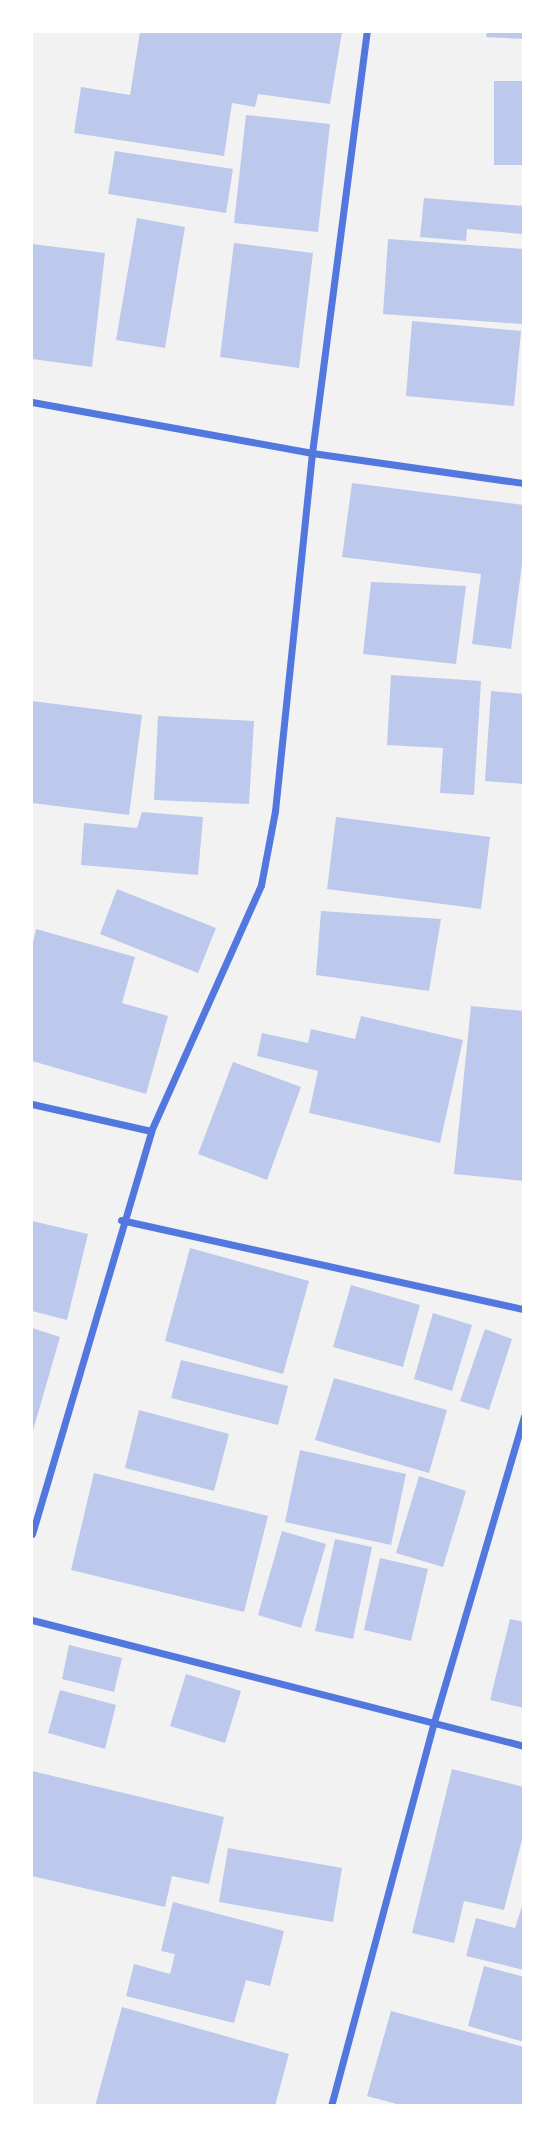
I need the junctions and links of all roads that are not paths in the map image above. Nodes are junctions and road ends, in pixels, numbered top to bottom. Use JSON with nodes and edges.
{"nodes":[{"id":1,"x":368,"y":32,"type":"edge"},
{"id":2,"x":32,"y":402,"type":"edge"},
{"id":3,"x":312,"y":453,"type":"junction"},
{"id":4,"x":523,"y":483,"type":"edge"},
{"id":5,"x":32,"y":1104,"type":"edge"},
{"id":6,"x":151,"y":1131,"type":"junction"},
{"id":7,"x":121,"y":1220,"type":"junction"},
{"id":8,"x":523,"y":1309,"type":"edge"},
{"id":9,"x":523,"y":1416,"type":"edge"},
{"id":10,"x":32,"y":1534,"type":"edge"},
{"id":11,"x":32,"y":1620,"type":"edge"},
{"id":12,"x":434,"y":1722,"type":"junction"},
{"id":13,"x":523,"y":1746,"type":"edge"},
{"id":14,"x":331,"y":2105,"type":"edge"}],
"edges":[{"from":1,"to":3,"type":"street"},
{"from":2,"to":3,"type":"street"},
{"from":3,"to":4,"type":"street"},
{"from":3,"to":6,"type":"street"},
{"from":5,"to":6,"type":"street"},
{"from":6,"to":7,"type":"street"},
{"from":7,"to":8,"type":"street"},
{"from":7,"to":10,"type":"street"},
{"from":9,"to":12,"type":"street"},
{"from":11,"to":12,"type":"street"},
{"from":12,"to":13,"type":"street"},
{"from":12,"to":14,"type":"street"}]}
